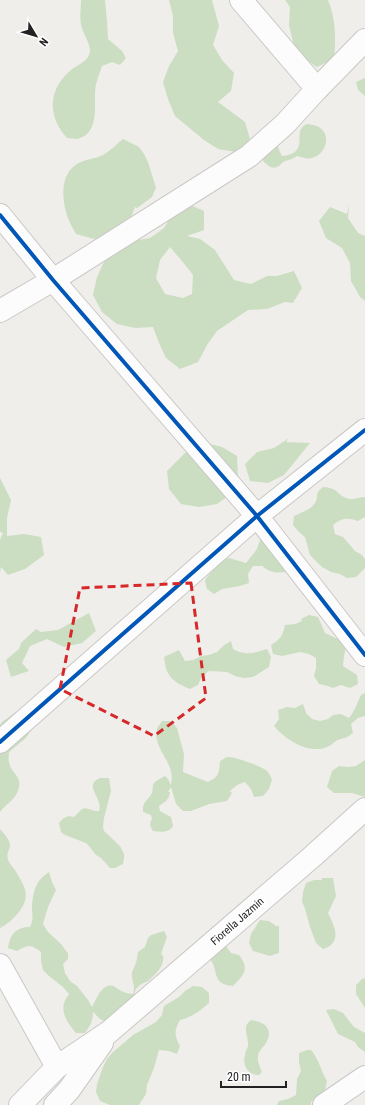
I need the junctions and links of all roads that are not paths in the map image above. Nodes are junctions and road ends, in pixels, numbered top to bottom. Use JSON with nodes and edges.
{"nodes":[{"id":1,"x":241,"y":0,"type":"edge"},
{"id":2,"x":363,"y":46,"type":"edge"},
{"id":3,"x":317,"y":89,"type":"junction"},
{"id":4,"x":0,"y":216,"type":"edge"},
{"id":5,"x":53,"y":280,"type":"junction"},
{"id":6,"x":0,"y":311,"type":"edge"},
{"id":7,"x":365,"y":430,"type":"edge"},
{"id":8,"x":257,"y":516,"type":"junction"},
{"id":9,"x":365,"y":655,"type":"edge"},
{"id":10,"x":0,"y":742,"type":"edge"},
{"id":11,"x":365,"y":809,"type":"edge"},
{"id":12,"x":0,"y":965,"type":"edge"},
{"id":13,"x":109,"y":1032,"type":"junction"},
{"id":14,"x":57,"y":1067,"type":"junction"},
{"id":15,"x":365,"y":1077,"type":"edge"},
{"id":16,"x":67,"y":1100,"type":"edge"},
{"id":17,"x":20,"y":1105,"type":"edge"},
{"id":18,"x":324,"y":1105,"type":"edge"}],
"edges":[{"from":1,"to":3,"type":"street"},
{"from":2,"to":3,"type":"street"},
{"from":3,"to":5,"type":"street"},
{"from":4,"to":5,"type":"street"},
{"from":5,"to":6,"type":"street"},
{"from":5,"to":8,"type":"street"},
{"from":7,"to":8,"type":"street"},
{"from":8,"to":9,"type":"street"},
{"from":8,"to":10,"type":"street"},
{"from":11,"to":13,"type":"street","name":"Fiorella Jazmin"},
{"from":12,"to":14,"type":"street"},
{"from":13,"to":14,"type":"street","name":"Fiorella Jazmin"},
{"from":13,"to":16,"type":"street","name":"Fiorella Jazmin"},
{"from":14,"to":17,"type":"street","name":"Fiorella Jazmin"},
{"from":15,"to":18,"type":"street"}]}
